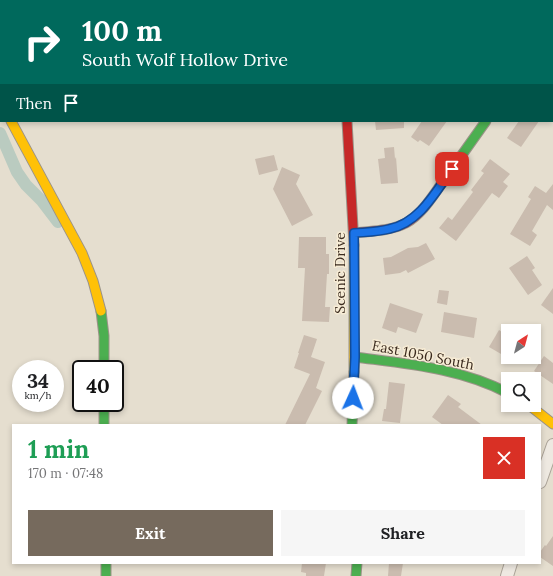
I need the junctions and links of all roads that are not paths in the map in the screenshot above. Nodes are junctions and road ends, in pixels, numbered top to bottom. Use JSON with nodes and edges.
{"nodes":[{"id":1,"x":12,"y":122,"type":"edge"},
{"id":2,"x":347,"y":122,"type":"edge"},
{"id":3,"x":485,"y":122,"type":"edge"},
{"id":4,"x":354,"y":233,"type":"junction"},
{"id":5,"x":355,"y":357,"type":"junction"},
{"id":6,"x":104,"y":360,"type":"edge"},
{"id":7,"x":501,"y":389,"type":"edge"},
{"id":8,"x":104,"y":412,"type":"edge"},
{"id":9,"x":538,"y":412,"type":"edge"},
{"id":10,"x":104,"y":424,"type":"edge"},
{"id":11,"x":352,"y":424,"type":"edge"},
{"id":12,"x":553,"y":424,"type":"edge"},
{"id":13,"x":553,"y":445,"type":"edge"},
{"id":14,"x":541,"y":479,"type":"edge"},
{"id":15,"x":106,"y":564,"type":"edge"},
{"id":16,"x":357,"y":564,"type":"edge"},
{"id":17,"x":511,"y":564,"type":"edge"},
{"id":18,"x":106,"y":576,"type":"edge"},
{"id":19,"x":356,"y":576,"type":"edge"},
{"id":20,"x":507,"y":576,"type":"edge"}],
"edges":[{"from":1,"to":6,"type":"street"},
{"from":2,"to":4,"type":"street","name":"Scenic Drive"},
{"from":3,"to":4,"type":"street"},
{"from":4,"to":5,"type":"street","name":"Scenic Drive"},
{"from":5,"to":7,"type":"street","name":"East 1050 South"},
{"from":5,"to":11,"type":"street","name":"Scenic Drive"},
{"from":8,"to":10,"type":"street"},
{"from":9,"to":12,"type":"street"},
{"from":13,"to":14,"type":"street"},
{"from":15,"to":18,"type":"street"},
{"from":16,"to":19,"type":"street"},
{"from":17,"to":20,"type":"street"}]}
